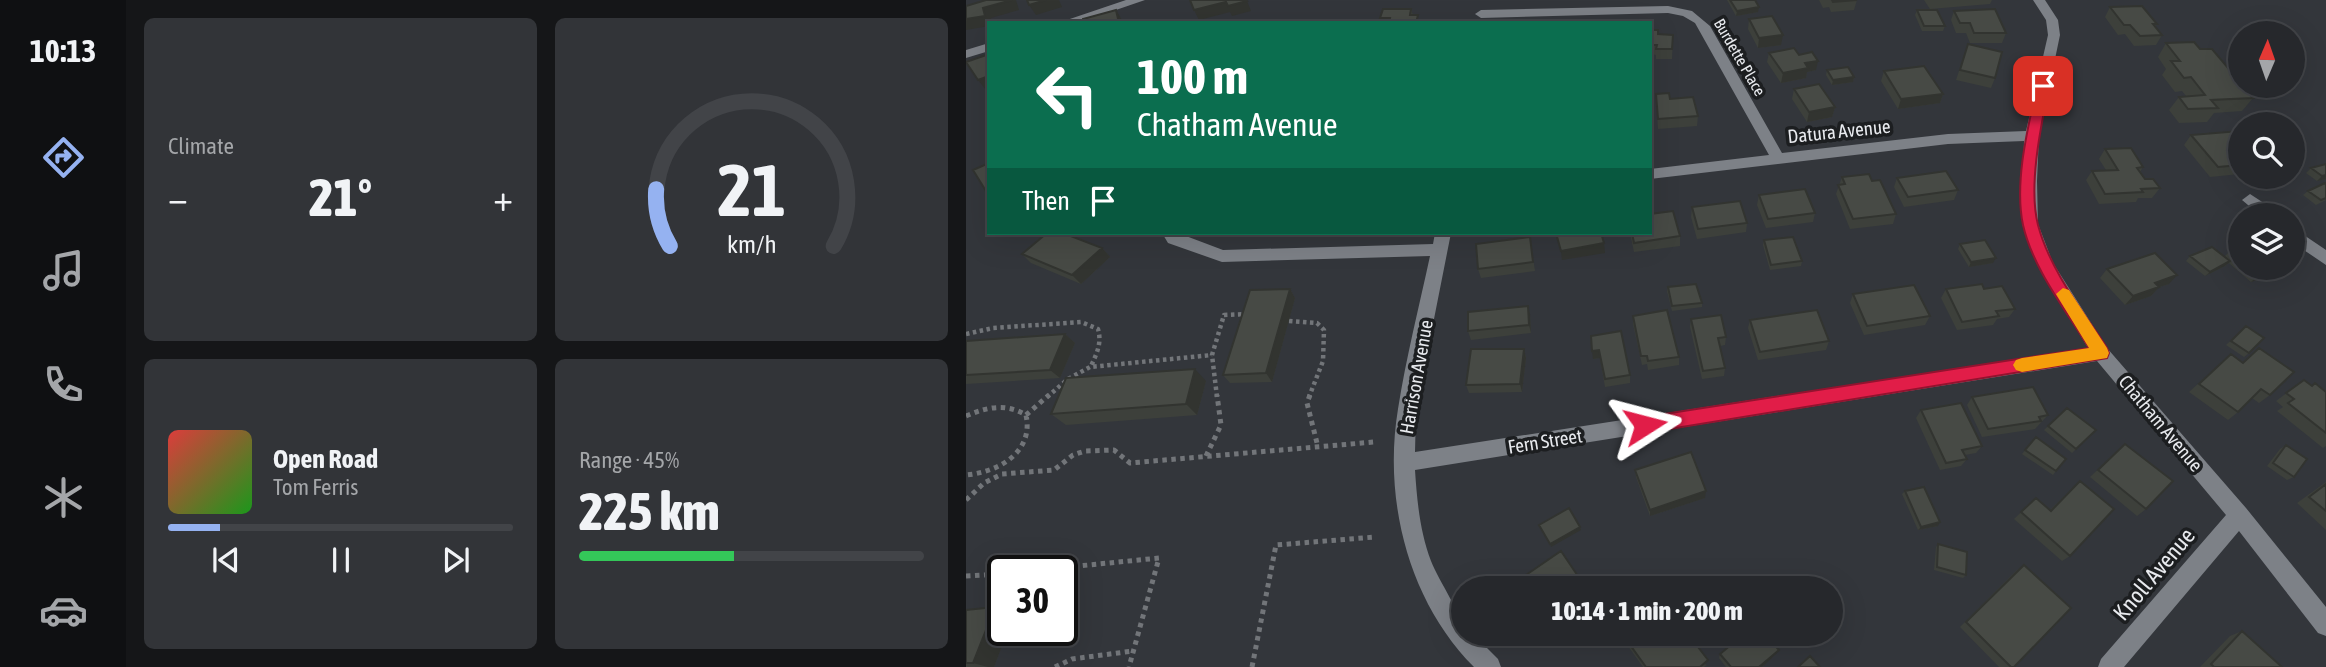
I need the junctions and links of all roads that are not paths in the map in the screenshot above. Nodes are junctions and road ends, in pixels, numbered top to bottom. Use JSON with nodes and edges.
{"nodes":[{"id":1,"x":1139,"y":0,"type":"edge"},
{"id":2,"x":2039,"y":0,"type":"edge"},
{"id":3,"x":1481,"y":12,"type":"edge"},
{"id":4,"x":1071,"y":21,"type":"edge"},
{"id":5,"x":987,"y":48,"type":"edge"},
{"id":6,"x":966,"y":54,"type":"edge"},
{"id":7,"x":2032,"y":136,"type":"junction"},
{"id":8,"x":1777,"y":157,"type":"junction"},
{"id":9,"x":1652,"y":174,"type":"edge"},
{"id":10,"x":2250,"y":200,"type":"dead end"},
{"id":11,"x":2254,"y":203,"type":"edge"},
{"id":12,"x":1171,"y":235,"type":"edge"},
{"id":13,"x":1441,"y":242,"type":"edge"},
{"id":14,"x":2305,"y":243,"type":"edge"},
{"id":15,"x":2326,"y":259,"type":"edge"},
{"id":16,"x":2101,"y":353,"type":"junction"},
{"id":17,"x":1404,"y":463,"type":"junction"},
{"id":18,"x":2239,"y":515,"type":"junction"},
{"id":19,"x":2326,"y":625,"type":"edge"},
{"id":20,"x":1490,"y":667,"type":"edge"},
{"id":21,"x":2109,"y":667,"type":"edge"}],
"edges":[{"from":1,"to":4,"type":"street"},
{"from":2,"to":7,"type":"street","name":"Chatham Avenue"},
{"from":3,"to":8,"type":"street","name":"Burdette Place"},
{"from":5,"to":6,"type":"street"},
{"from":7,"to":8,"type":"street","name":"Datura Avenue"},
{"from":7,"to":16,"type":"street","name":"Chatham Avenue"},
{"from":8,"to":9,"type":"street","name":"Datura Avenue"},
{"from":10,"to":11,"type":"street"},
{"from":12,"to":13,"type":"street"},
{"from":13,"to":17,"type":"street","name":"Harrison Avenue"},
{"from":14,"to":15,"type":"street"},
{"from":16,"to":17,"type":"street","name":"Fern Street"},
{"from":16,"to":18,"type":"street","name":"Chatham Avenue"},
{"from":17,"to":20,"type":"street","name":"Harrison Avenue"},
{"from":18,"to":19,"type":"street","name":"Chatham Avenue"},
{"from":18,"to":21,"type":"street","name":"Knoll Avenue"}]}
